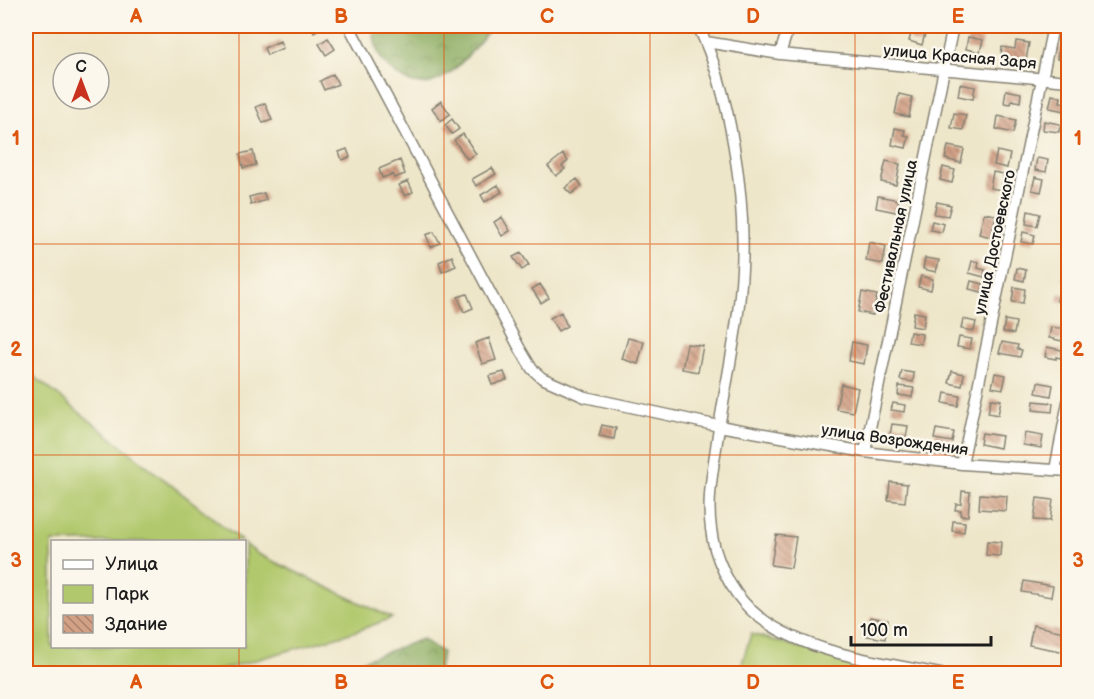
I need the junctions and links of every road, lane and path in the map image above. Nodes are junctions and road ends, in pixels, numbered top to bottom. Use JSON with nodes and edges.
{"nodes":[{"id":1,"x":349,"y":26,"type":"edge"},
{"id":2,"x":698,"y":26,"type":"edge"},
{"id":3,"x":789,"y":26,"type":"edge"},
{"id":4,"x":953,"y":26,"type":"edge"},
{"id":5,"x":1053,"y":26,"type":"edge"},
{"id":6,"x":706,"y":42,"type":"junction"},
{"id":7,"x":780,"y":54,"type":"junction"},
{"id":8,"x":945,"y":69,"type":"junction"},
{"id":9,"x":1043,"y":78,"type":"junction"},
{"id":10,"x":1068,"y":81,"type":"edge"},
{"id":11,"x":1068,"y":402,"type":"edge"},
{"id":12,"x":719,"y":426,"type":"junction"},
{"id":13,"x":865,"y":452,"type":"junction"},
{"id":14,"x":962,"y":464,"type":"junction"},
{"id":15,"x":1055,"y":470,"type":"junction"},
{"id":16,"x":1068,"y":471,"type":"edge"},
{"id":17,"x":941,"y":674,"type":"edge"}],
"edges":[{"from":1,"to":12,"type":"street","name":"улица Возрождения"},
{"from":2,"to":6,"type":"street"},
{"from":3,"to":7,"type":"street"},
{"from":4,"to":8,"type":"street","name":"Фестивальная улица"},
{"from":5,"to":9,"type":"street","name":"улица Достоевского"},
{"from":6,"to":7,"type":"street","name":"улица Красная Заря"},
{"from":6,"to":12,"type":"street"},
{"from":7,"to":8,"type":"street","name":"улица Красная Заря"},
{"from":8,"to":9,"type":"street","name":"улица Красная Заря"},
{"from":8,"to":13,"type":"street","name":"Фестивальная улица"},
{"from":9,"to":10,"type":"street","name":"улица Красная Заря"},
{"from":9,"to":14,"type":"street","name":"улица Достоевского"},
{"from":11,"to":15,"type":"street"},
{"from":12,"to":13,"type":"street","name":"улица Возрождения"},
{"from":12,"to":17,"type":"street"},
{"from":13,"to":14,"type":"street","name":"улица Возрождения"},
{"from":14,"to":15,"type":"street","name":"улица Возрождения"},
{"from":15,"to":16,"type":"street","name":"улица Возрождения"}]}
